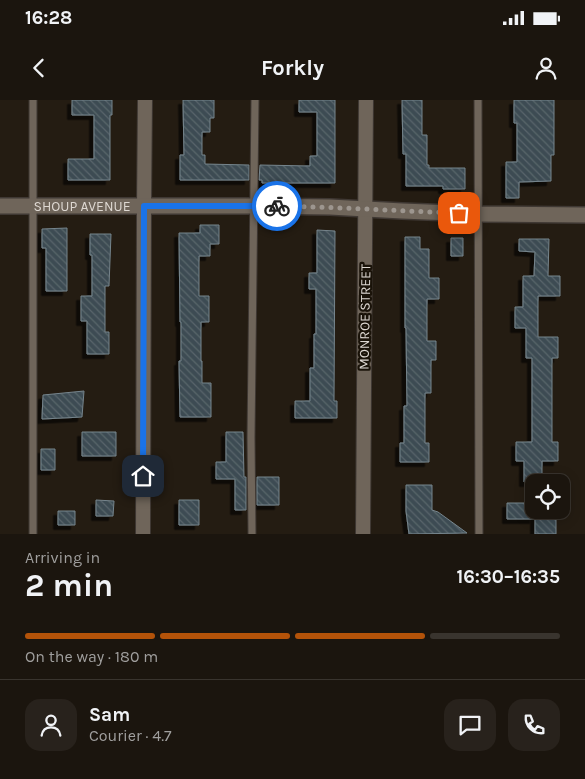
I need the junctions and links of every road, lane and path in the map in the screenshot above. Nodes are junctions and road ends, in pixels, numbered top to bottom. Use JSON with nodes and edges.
{"nodes":[{"id":1,"x":33,"y":100,"type":"edge"},
{"id":2,"x":145,"y":100,"type":"edge"},
{"id":3,"x":255,"y":100,"type":"edge"},
{"id":4,"x":366,"y":100,"type":"edge"},
{"id":5,"x":478,"y":100,"type":"edge"},
{"id":6,"x":0,"y":206,"type":"edge"},
{"id":7,"x":32,"y":206,"type":"junction"},
{"id":8,"x":144,"y":206,"type":"junction"},
{"id":9,"x":254,"y":206,"type":"junction"},
{"id":10,"x":366,"y":209,"type":"junction"},
{"id":11,"x":478,"y":214,"type":"junction"},
{"id":12,"x":585,"y":216,"type":"edge"},
{"id":13,"x":33,"y":534,"type":"edge"},
{"id":14,"x":143,"y":534,"type":"edge"},
{"id":15,"x":252,"y":534,"type":"edge"},
{"id":16,"x":363,"y":534,"type":"edge"},
{"id":17,"x":479,"y":534,"type":"edge"}],
"edges":[{"from":1,"to":7,"type":"lane"},
{"from":2,"to":8,"type":"street"},
{"from":3,"to":9,"type":"lane"},
{"from":4,"to":10,"type":"street","name":"MONROE STREET"},
{"from":5,"to":11,"type":"lane"},
{"from":6,"to":7,"type":"street","name":"SHOUP AVENUE"},
{"from":7,"to":8,"type":"street","name":"SHOUP AVENUE"},
{"from":7,"to":13,"type":"lane"},
{"from":8,"to":9,"type":"street","name":"SHOUP AVENUE"},
{"from":8,"to":14,"type":"street"},
{"from":9,"to":10,"type":"street","name":"SHOUP AVENUE"},
{"from":9,"to":15,"type":"lane"},
{"from":10,"to":11,"type":"street","name":"SHOUP AVENUE"},
{"from":10,"to":16,"type":"street","name":"MONROE STREET"},
{"from":11,"to":12,"type":"street","name":"SHOUP AVENUE"},
{"from":11,"to":17,"type":"lane"}]}
